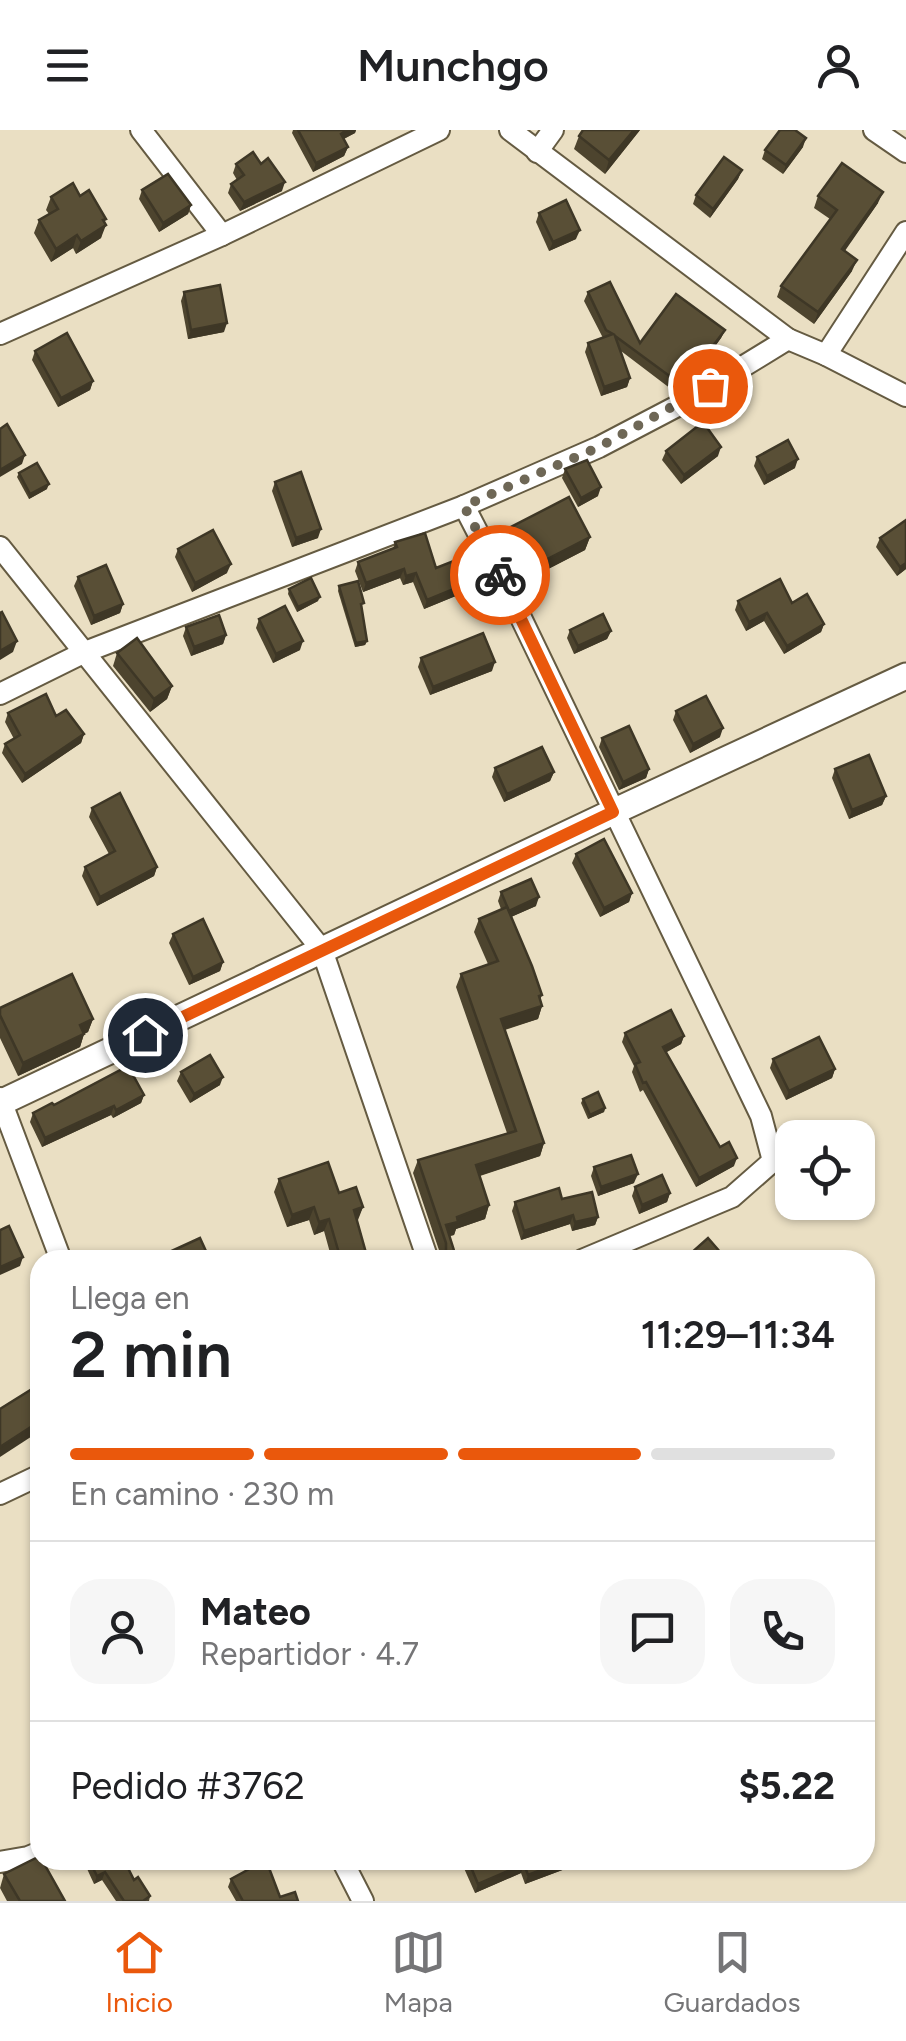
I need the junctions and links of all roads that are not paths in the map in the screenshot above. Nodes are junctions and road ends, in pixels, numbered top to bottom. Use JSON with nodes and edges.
{"nodes":[{"id":1,"x":140,"y":130,"type":"edge"},
{"id":2,"x":439,"y":130,"type":"edge"},
{"id":3,"x":510,"y":130,"type":"edge"},
{"id":4,"x":553,"y":130,"type":"edge"},
{"id":5,"x":874,"y":130,"type":"edge"},
{"id":6,"x":538,"y":152,"type":"junction"},
{"id":7,"x":906,"y":152,"type":"edge"},
{"id":8,"x":906,"y":232,"type":"edge"},
{"id":9,"x":222,"y":235,"type":"junction"},
{"id":10,"x":0,"y":334,"type":"edge"},
{"id":11,"x":788,"y":339,"type":"junction"},
{"id":12,"x":826,"y":354,"type":"junction"},
{"id":13,"x":906,"y":396,"type":"edge"},
{"id":14,"x":464,"y":506,"type":"junction"},
{"id":15,"x":0,"y":547,"type":"edge"},
{"id":16,"x":85,"y":652,"type":"junction"},
{"id":17,"x":906,"y":676,"type":"edge"},
{"id":18,"x":0,"y":694,"type":"edge"},
{"id":19,"x":613,"y":812,"type":"junction"},
{"id":20,"x":322,"y":950,"type":"junction"},
{"id":21,"x":1,"y":1101,"type":"edge"},
{"id":22,"x":57,"y":1250,"type":"edge"},
{"id":23,"x":425,"y":1250,"type":"edge"},
{"id":24,"x":606,"y":1250,"type":"edge"},
{"id":25,"x":30,"y":1480,"type":"edge"},
{"id":26,"x":0,"y":1494,"type":"edge"},
{"id":27,"x":30,"y":1856,"type":"edge"},
{"id":28,"x":0,"y":1862,"type":"edge"},
{"id":29,"x":347,"y":1870,"type":"edge"},
{"id":30,"x":363,"y":1901,"type":"edge"}],
"edges":[{"from":1,"to":9,"type":"street"},
{"from":2,"to":9,"type":"street"},
{"from":3,"to":6,"type":"street"},
{"from":4,"to":6,"type":"street"},
{"from":5,"to":7,"type":"street"},
{"from":6,"to":11,"type":"street"},
{"from":8,"to":12,"type":"street"},
{"from":9,"to":10,"type":"street"},
{"from":11,"to":12,"type":"street"},
{"from":11,"to":14,"type":"street"},
{"from":12,"to":13,"type":"street"},
{"from":14,"to":16,"type":"street"},
{"from":14,"to":19,"type":"street"},
{"from":15,"to":16,"type":"street"},
{"from":16,"to":18,"type":"street"},
{"from":16,"to":20,"type":"street"},
{"from":17,"to":19,"type":"street"},
{"from":19,"to":20,"type":"street"},
{"from":19,"to":24,"type":"street"},
{"from":20,"to":21,"type":"street"},
{"from":20,"to":23,"type":"street"},
{"from":21,"to":22,"type":"street"},
{"from":25,"to":26,"type":"street"},
{"from":27,"to":28,"type":"street"},
{"from":29,"to":30,"type":"street"}]}
